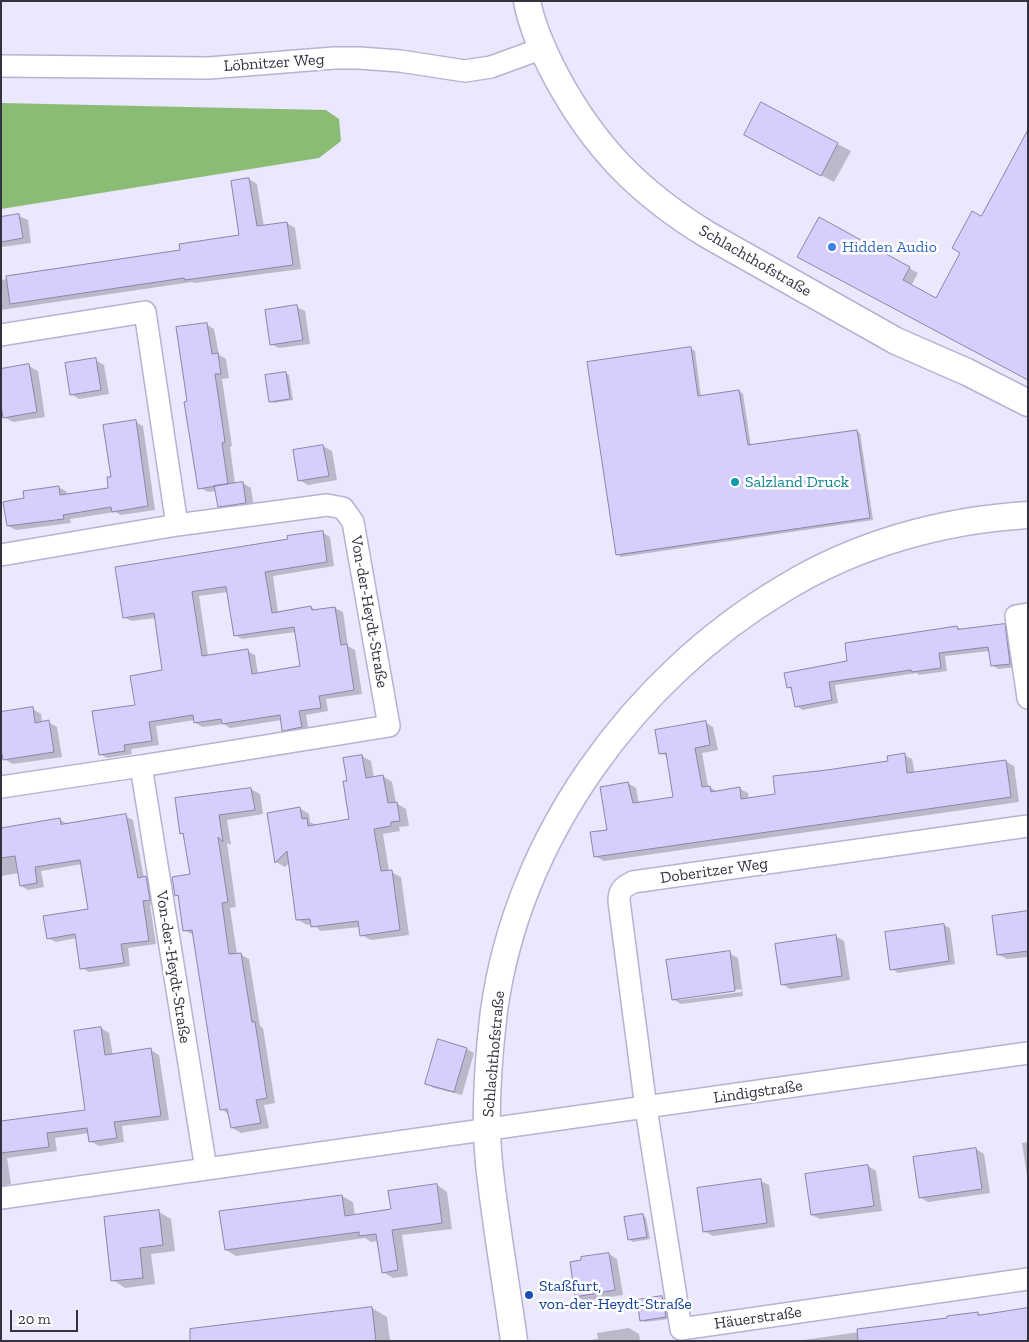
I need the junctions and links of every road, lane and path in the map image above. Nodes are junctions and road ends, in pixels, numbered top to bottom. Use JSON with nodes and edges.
{"nodes":[{"id":1,"x":527,"y":1,"type":"edge"},
{"id":2,"x":543,"y":48,"type":"junction"},
{"id":3,"x":1,"y":66,"type":"edge"},
{"id":4,"x":1,"y":335,"type":"edge"},
{"id":5,"x":1028,"y":403,"type":"edge"},
{"id":6,"x":1028,"y":515,"type":"edge"},
{"id":7,"x":177,"y":525,"type":"junction"},
{"id":8,"x":1,"y":555,"type":"edge"},
{"id":9,"x":1028,"y":614,"type":"edge"},
{"id":10,"x":1028,"y":698,"type":"edge"},
{"id":11,"x":141,"y":766,"type":"junction"},
{"id":12,"x":1,"y":787,"type":"edge"},
{"id":13,"x":1028,"y":826,"type":"edge"},
{"id":14,"x":1028,"y":1054,"type":"edge"},
{"id":15,"x":646,"y":1108,"type":"junction"},
{"id":16,"x":488,"y":1128,"type":"junction"},
{"id":17,"x":206,"y":1169,"type":"junction"},
{"id":18,"x":1,"y":1198,"type":"edge"},
{"id":19,"x":1028,"y":1278,"type":"edge"},
{"id":20,"x":514,"y":1341,"type":"edge"}],
"edges":[{"from":1,"to":2,"type":"street","name":"Schlachthofstraße"},
{"from":2,"to":3,"type":"street","name":"Löbnitzer Weg"},
{"from":2,"to":5,"type":"street","name":"Schlachthofstraße"},
{"from":4,"to":7,"type":"street"},
{"from":6,"to":16,"type":"street","name":"Schlachthofstraße"},
{"from":7,"to":8,"type":"street"},
{"from":7,"to":11,"type":"street","name":"Von-der-Heydt-Straße"},
{"from":9,"to":10,"type":"street"},
{"from":11,"to":12,"type":"street","name":"Von-der-Heydt-Straße"},
{"from":11,"to":17,"type":"street","name":"Von-der-Heydt-Straße"},
{"from":13,"to":15,"type":"street","name":"Doberitzer Weg"},
{"from":14,"to":15,"type":"street","name":"Lindigstraße"},
{"from":15,"to":16,"type":"street","name":"Lindigstraße"},
{"from":15,"to":19,"type":"street","name":"Häuerstraße"},
{"from":16,"to":17,"type":"street"},
{"from":16,"to":20,"type":"street","name":"Schlachthofstraße"},
{"from":17,"to":18,"type":"street"}]}
